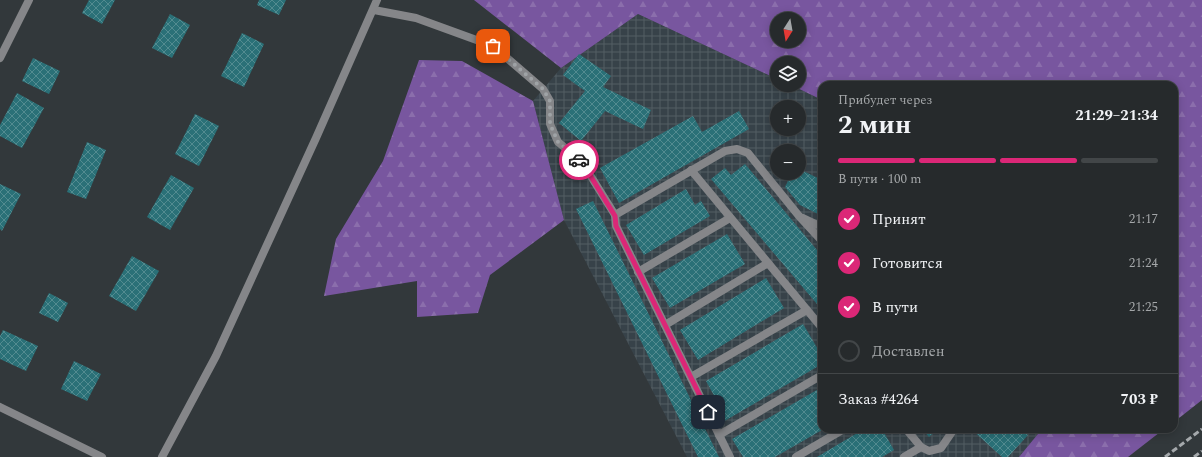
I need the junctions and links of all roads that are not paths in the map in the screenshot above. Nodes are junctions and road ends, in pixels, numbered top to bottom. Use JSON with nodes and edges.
{"nodes":[{"id":1,"x":29,"y":0,"type":"edge"},
{"id":2,"x":377,"y":0,"type":"edge"},
{"id":3,"x":374,"y":10,"type":"junction"},
{"id":4,"x":0,"y":58,"type":"edge"},
{"id":5,"x":691,"y":170,"type":"junction"},
{"id":6,"x":615,"y":216,"type":"junction"},
{"id":7,"x":799,"y":216,"type":"junction"},
{"id":8,"x":730,"y":218,"type":"junction"},
{"id":9,"x":818,"y":225,"type":"edge"},
{"id":10,"x":818,"y":237,"type":"edge"},
{"id":11,"x":768,"y":263,"type":"junction"},
{"id":12,"x":638,"y":272,"type":"junction"},
{"id":13,"x":807,"y":310,"type":"junction"},
{"id":14,"x":818,"y":323,"type":"edge"},
{"id":15,"x":665,"y":325,"type":"junction"},
{"id":16,"x":818,"y":377,"type":"edge"},
{"id":17,"x":691,"y":378,"type":"junction"},
{"id":18,"x":0,"y":407,"type":"edge"},
{"id":19,"x":837,"y":433,"type":"edge"},
{"id":20,"x":909,"y":433,"type":"edge"},
{"id":21,"x":951,"y":433,"type":"edge"},
{"id":22,"x":719,"y":436,"type":"junction"},
{"id":23,"x":921,"y":447,"type":"junction"},
{"id":24,"x":102,"y":457,"type":"edge"},
{"id":25,"x":162,"y":457,"type":"edge"},
{"id":26,"x":730,"y":457,"type":"edge"},
{"id":27,"x":796,"y":457,"type":"edge"},
{"id":28,"x":904,"y":457,"type":"edge"}],
"edges":[{"from":1,"to":4,"type":"street"},
{"from":2,"to":3,"type":"street"},
{"from":3,"to":6,"type":"street"},
{"from":3,"to":25,"type":"street"},
{"from":5,"to":6,"type":"street"},
{"from":5,"to":7,"type":"street"},
{"from":5,"to":8,"type":"street"},
{"from":6,"to":12,"type":"street"},
{"from":7,"to":9,"type":"street"},
{"from":7,"to":10,"type":"street"},
{"from":8,"to":11,"type":"street"},
{"from":8,"to":12,"type":"street"},
{"from":11,"to":13,"type":"street"},
{"from":11,"to":15,"type":"street"},
{"from":12,"to":15,"type":"street"},
{"from":13,"to":14,"type":"street"},
{"from":13,"to":17,"type":"street"},
{"from":15,"to":17,"type":"street"},
{"from":16,"to":22,"type":"street"},
{"from":17,"to":22,"type":"street"},
{"from":18,"to":24,"type":"street"},
{"from":19,"to":27,"type":"street"},
{"from":20,"to":23,"type":"street"},
{"from":21,"to":23,"type":"street"},
{"from":22,"to":26,"type":"street"},
{"from":23,"to":28,"type":"street"}]}
